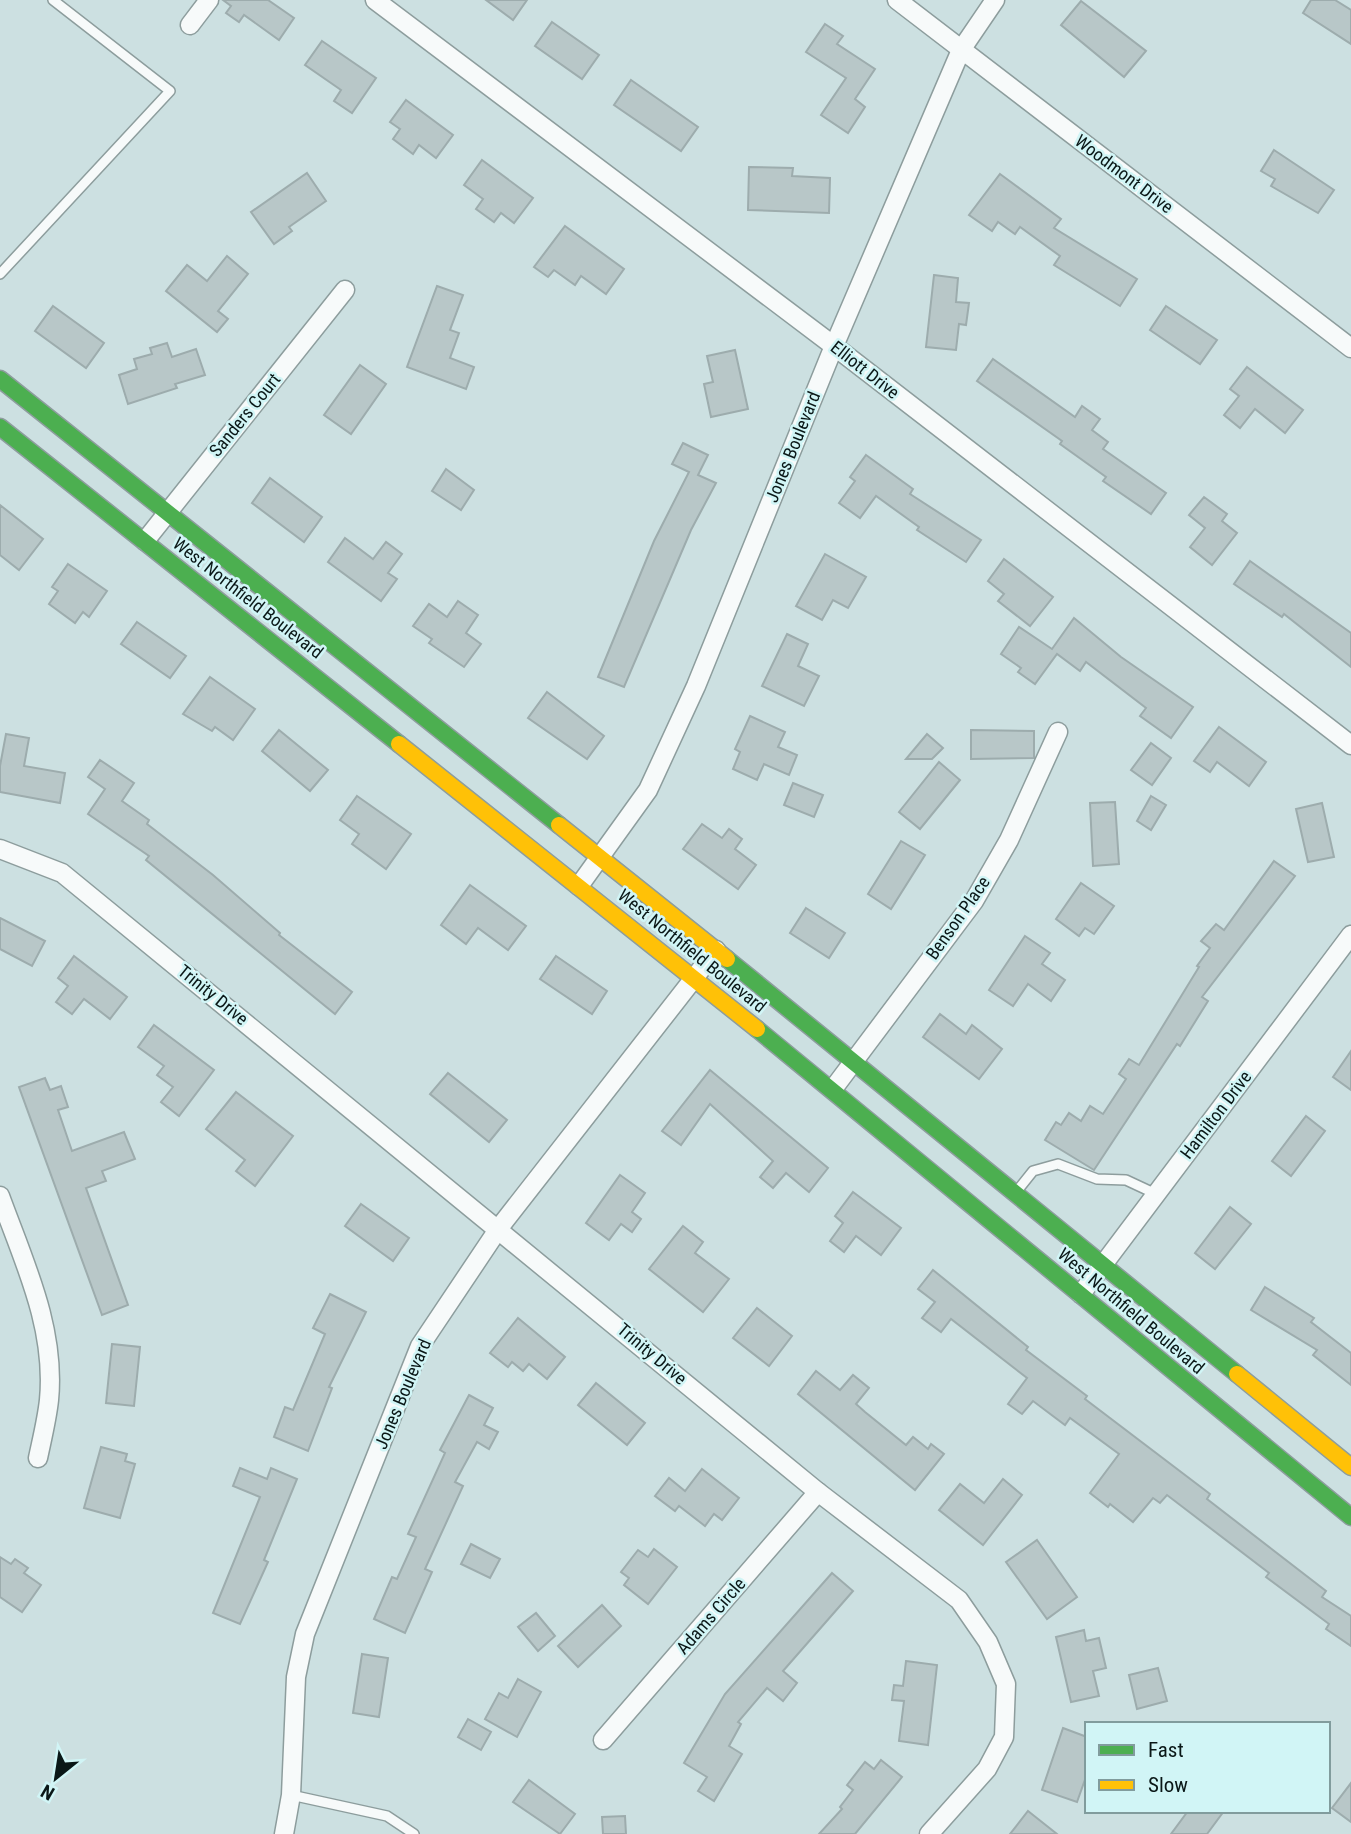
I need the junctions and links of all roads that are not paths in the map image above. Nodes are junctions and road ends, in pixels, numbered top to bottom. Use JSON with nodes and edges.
{"nodes":[{"id":1,"x":53,"y":0,"type":"edge"},
{"id":2,"x":209,"y":0,"type":"edge"},
{"id":3,"x":375,"y":0,"type":"edge"},
{"id":4,"x":897,"y":0,"type":"edge"},
{"id":5,"x":995,"y":0,"type":"edge"},
{"id":6,"x":190,"y":25,"type":"dead end"},
{"id":7,"x":961,"y":50,"type":"junction"},
{"id":8,"x":0,"y":274,"type":"edge"},
{"id":9,"x":345,"y":290,"type":"dead end"},
{"id":10,"x":834,"y":346,"type":"junction"},
{"id":11,"x":1351,"y":348,"type":"edge"},
{"id":12,"x":0,"y":379,"type":"edge"},
{"id":13,"x":0,"y":427,"type":"edge"},
{"id":14,"x":167,"y":512,"type":"junction"},
{"id":15,"x":145,"y":541,"type":"junction"},
{"id":16,"x":1058,"y":732,"type":"dead end"},
{"id":17,"x":1351,"y":745,"type":"edge"},
{"id":18,"x":0,"y":849,"type":"edge"},
{"id":19,"x":601,"y":858,"type":"junction"},
{"id":20,"x":579,"y":886,"type":"junction"},
{"id":21,"x":1351,"y":935,"type":"edge"},
{"id":22,"x":716,"y":950,"type":"junction"},
{"id":23,"x":694,"y":977,"type":"junction"},
{"id":24,"x":853,"y":1060,"type":"junction"},
{"id":25,"x":833,"y":1089,"type":"junction"},
{"id":26,"x":1016,"y":1192,"type":"junction"},
{"id":27,"x":1156,"y":1194,"type":"junction"},
{"id":28,"x":0,"y":1196,"type":"edge"},
{"id":29,"x":499,"y":1228,"type":"junction"},
{"id":30,"x":1103,"y":1264,"type":"junction"},
{"id":31,"x":1081,"y":1294,"type":"junction"},
{"id":32,"x":38,"y":1458,"type":"dead end"},
{"id":33,"x":1351,"y":1467,"type":"edge"},
{"id":34,"x":818,"y":1492,"type":"junction"},
{"id":35,"x":1351,"y":1517,"type":"edge"},
{"id":36,"x":603,"y":1740,"type":"dead end"},
{"id":37,"x":291,"y":1795,"type":"junction"},
{"id":38,"x":284,"y":1834,"type":"edge"},
{"id":39,"x":414,"y":1834,"type":"edge"},
{"id":40,"x":929,"y":1834,"type":"edge"}],
"edges":[{"from":1,"to":8,"type":"lane"},
{"from":2,"to":6,"type":"street"},
{"from":3,"to":10,"type":"street","name":"Elliott Drive"},
{"from":4,"to":7,"type":"street","name":"Woodmont Drive"},
{"from":5,"to":7,"type":"street","name":"Jones Boulevard"},
{"from":7,"to":10,"type":"street","name":"Jones Boulevard"},
{"from":7,"to":11,"type":"street","name":"Woodmont Drive"},
{"from":9,"to":14,"type":"street","name":"Sanders Court"},
{"from":10,"to":17,"type":"street","name":"Elliott Drive"},
{"from":10,"to":19,"type":"street","name":"Jones Boulevard"},
{"from":12,"to":14,"type":"main road","name":"West Northfield Boulevard"},
{"from":13,"to":15,"type":"main road","name":"West Northfield Boulevard"},
{"from":14,"to":15,"type":"street","name":"Sanders Court"},
{"from":14,"to":19,"type":"main road","name":"West Northfield Boulevard"},
{"from":15,"to":20,"type":"main road","name":"West Northfield Boulevard"},
{"from":16,"to":24,"type":"street","name":"Benson Place"},
{"from":18,"to":29,"type":"street","name":"Trinity Drive"},
{"from":19,"to":20,"type":"street","name":"Jones Boulevard"},
{"from":19,"to":22,"type":"main road","name":"West Northfield Boulevard"},
{"from":20,"to":23,"type":"main road","name":"West Northfield Boulevard"},
{"from":21,"to":27,"type":"street","name":"Hamilton Drive"},
{"from":22,"to":23,"type":"street","name":"Jones Boulevard"},
{"from":22,"to":24,"type":"main road","name":"West Northfield Boulevard"},
{"from":23,"to":25,"type":"main road","name":"West Northfield Boulevard"},
{"from":23,"to":29,"type":"street","name":"Jones Boulevard"},
{"from":24,"to":25,"type":"street","name":"Benson Place"},
{"from":24,"to":26,"type":"main road","name":"West Northfield Boulevard"},
{"from":25,"to":31,"type":"main road","name":"West Northfield Boulevard"},
{"from":26,"to":27,"type":"lane"},
{"from":26,"to":30,"type":"main road","name":"West Northfield Boulevard"},
{"from":27,"to":30,"type":"street","name":"Hamilton Drive"},
{"from":28,"to":32,"type":"street"},
{"from":29,"to":34,"type":"street","name":"Trinity Drive"},
{"from":29,"to":37,"type":"street","name":"Jones Boulevard"},
{"from":30,"to":31,"type":"street","name":"Hamilton Drive"},
{"from":30,"to":33,"type":"main road","name":"West Northfield Boulevard"},
{"from":31,"to":35,"type":"main road","name":"West Northfield Boulevard"},
{"from":34,"to":36,"type":"street","name":"Adams Circle"},
{"from":34,"to":40,"type":"street","name":"Trinity Drive"},
{"from":37,"to":38,"type":"street","name":"Jones Boulevard"},
{"from":37,"to":39,"type":"lane"}]}
